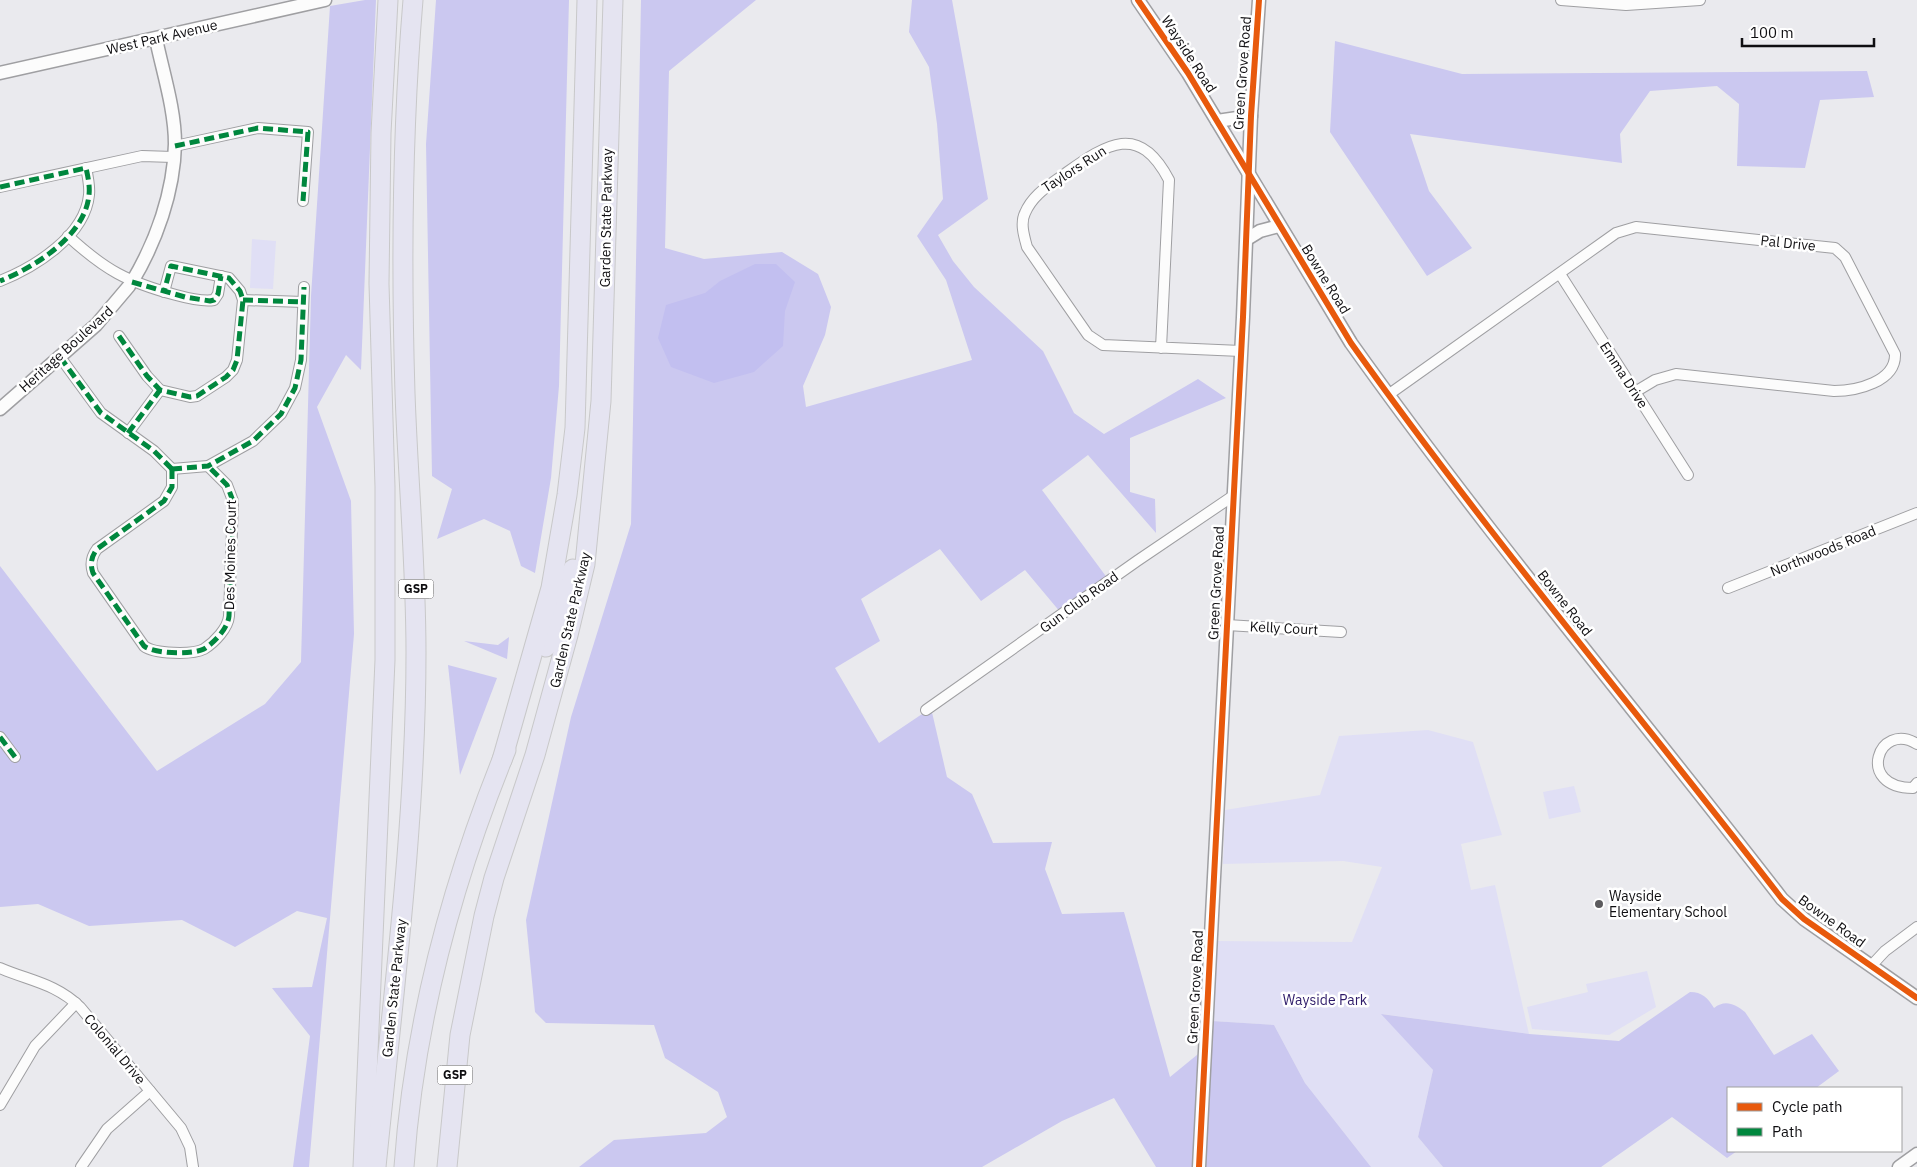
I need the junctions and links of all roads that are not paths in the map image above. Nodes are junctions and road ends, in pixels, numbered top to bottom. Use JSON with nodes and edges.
{"nodes":[{"id":1,"x":325,"y":0,"type":"edge"},
{"id":2,"x":587,"y":0,"type":"edge"},
{"id":3,"x":612,"y":0,"type":"edge"},
{"id":4,"x":1138,"y":0,"type":"edge"},
{"id":5,"x":1259,"y":0,"type":"edge"},
{"id":6,"x":1561,"y":0,"type":"edge"},
{"id":7,"x":1700,"y":0,"type":"edge"},
{"id":8,"x":1649,"y":2,"type":"edge"},
{"id":9,"x":412,"y":4,"type":"edge"},
{"id":10,"x":387,"y":9,"type":"edge"},
{"id":11,"x":156,"y":39,"type":"junction"},
{"id":12,"x":0,"y":74,"type":"edge"},
{"id":13,"x":1251,"y":116,"type":"junction"},
{"id":14,"x":1217,"y":121,"type":"junction"},
{"id":15,"x":174,"y":152,"type":"junction"},
{"id":16,"x":86,"y":168,"type":"junction"},
{"id":17,"x":1249,"y":175,"type":"junction"},
{"id":18,"x":0,"y":187,"type":"edge"},
{"id":19,"x":303,"y":201,"type":"dead end"},
{"id":20,"x":1279,"y":226,"type":"junction"},
{"id":21,"x":68,"y":236,"type":"junction"},
{"id":22,"x":1247,"y":239,"type":"junction"},
{"id":23,"x":1560,"y":274,"type":"junction"},
{"id":24,"x":221,"y":276,"type":"junction"},
{"id":25,"x":0,"y":281,"type":"edge"},
{"id":26,"x":130,"y":284,"type":"junction"},
{"id":27,"x":304,"y":287,"type":"dead end"},
{"id":28,"x":164,"y":292,"type":"junction"},
{"id":29,"x":243,"y":300,"type":"junction"},
{"id":30,"x":304,"y":302,"type":"junction"},
{"id":31,"x":119,"y":336,"type":"dead end"},
{"id":32,"x":1161,"y":348,"type":"junction"},
{"id":33,"x":1241,"y":351,"type":"junction"},
{"id":34,"x":60,"y":357,"type":"junction"},
{"id":35,"x":160,"y":390,"type":"junction"},
{"id":36,"x":1635,"y":392,"type":"junction"},
{"id":37,"x":1388,"y":395,"type":"junction"},
{"id":38,"x":0,"y":409,"type":"edge"},
{"id":39,"x":128,"y":433,"type":"junction"},
{"id":40,"x":208,"y":466,"type":"junction"},
{"id":41,"x":172,"y":469,"type":"junction"},
{"id":42,"x":1688,"y":475,"type":"dead end"},
{"id":43,"x":590,"y":495,"type":"junction"},
{"id":44,"x":1233,"y":496,"type":"junction"},
{"id":45,"x":1917,"y":513,"type":"edge"},
{"id":46,"x":1728,"y":588,"type":"dead end"},
{"id":47,"x":1227,"y":625,"type":"junction"},
{"id":48,"x":1341,"y":632,"type":"dead end"},
{"id":49,"x":926,"y":710,"type":"dead end"},
{"id":50,"x":0,"y":737,"type":"edge"},
{"id":51,"x":1917,"y":744,"type":"edge"},
{"id":52,"x":15,"y":757,"type":"dead end"},
{"id":53,"x":502,"y":760,"type":"junction"},
{"id":54,"x":1915,"y":785,"type":"edge"},
{"id":55,"x":1917,"y":798,"type":"edge"},
{"id":56,"x":1917,"y":928,"type":"edge"},
{"id":57,"x":1871,"y":966,"type":"junction"},
{"id":58,"x":0,"y":968,"type":"edge"},
{"id":59,"x":1917,"y":998,"type":"edge"},
{"id":60,"x":76,"y":1003,"type":"junction"},
{"id":61,"x":150,"y":1091,"type":"junction"},
{"id":62,"x":0,"y":1105,"type":"edge"},
{"id":63,"x":1917,"y":1154,"type":"edge"},
{"id":64,"x":81,"y":1167,"type":"edge"},
{"id":65,"x":194,"y":1167,"type":"edge"},
{"id":66,"x":363,"y":1167,"type":"edge"},
{"id":67,"x":376,"y":1167,"type":"edge"},
{"id":68,"x":404,"y":1167,"type":"edge"},
{"id":69,"x":447,"y":1167,"type":"edge"},
{"id":70,"x":1198,"y":1167,"type":"edge"},
{"id":71,"x":1898,"y":1167,"type":"edge"}],
"edges":[{"from":1,"to":11,"type":"street","name":"West Park Avenue"},
{"from":2,"to":53,"type":"highway","name":"Garden State Parkway"},
{"from":3,"to":43,"type":"highway","name":"Garden State Parkway","number":"GSP"},
{"from":4,"to":14,"type":"street","name":"Wayside Road"},
{"from":5,"to":13,"type":"street","name":"Green Grove Road"},
{"from":6,"to":8,"type":"street"},
{"from":7,"to":8,"type":"street"},
{"from":9,"to":67,"type":"highway","name":"Garden State Parkway","number":"GSP"},
{"from":10,"to":66,"type":"highway","name":"Garden State Parkway","number":"GSP"},
{"from":11,"to":12,"type":"street","name":"West Park Avenue"},
{"from":11,"to":15,"type":"street","name":"Heritage Boulevard"},
{"from":13,"to":14,"type":"street"},
{"from":13,"to":17,"type":"street","name":"Green Grove Road"},
{"from":14,"to":17,"type":"street","name":"Wayside Road"},
{"from":15,"to":16,"type":"street"},
{"from":15,"to":19,"type":"street"},
{"from":15,"to":26,"type":"street","name":"Heritage Boulevard"},
{"from":16,"to":18,"type":"street"},
{"from":16,"to":21,"type":"street"},
{"from":17,"to":20,"type":"street","name":"Bowne Road"},
{"from":17,"to":22,"type":"street","name":"Green Grove Road"},
{"from":20,"to":22,"type":"street"},
{"from":20,"to":37,"type":"street","name":"Bowne Road"},
{"from":21,"to":25,"type":"street"},
{"from":21,"to":26,"type":"street"},
{"from":22,"to":33,"type":"street","name":"Green Grove Road"},
{"from":23,"to":36,"type":"street","name":"Emma Drive"},
{"from":23,"to":36,"type":"street","name":"Pal Drive"},
{"from":23,"to":37,"type":"street","name":"Pal Drive"},
{"from":24,"to":28,"type":"street"},
{"from":24,"to":28,"type":"street"},
{"from":24,"to":29,"type":"street"},
{"from":26,"to":28,"type":"street"},
{"from":26,"to":34,"type":"street","name":"Heritage Boulevard"},
{"from":27,"to":30,"type":"street"},
{"from":29,"to":30,"type":"street"},
{"from":29,"to":35,"type":"street"},
{"from":30,"to":40,"type":"street"},
{"from":31,"to":35,"type":"street"},
{"from":32,"to":32,"type":"street","name":"Taylors Run"},
{"from":32,"to":33,"type":"street","name":"Taylors Run"},
{"from":33,"to":44,"type":"street","name":"Green Grove Road"},
{"from":34,"to":38,"type":"street","name":"Heritage Boulevard"},
{"from":34,"to":39,"type":"street"},
{"from":35,"to":39,"type":"street"},
{"from":36,"to":42,"type":"street","name":"Emma Drive"},
{"from":37,"to":57,"type":"street","name":"Bowne Road"},
{"from":39,"to":41,"type":"street"},
{"from":40,"to":41,"type":"street"},
{"from":40,"to":41,"type":"street","name":"Des Moines Court"},
{"from":43,"to":53,"type":"highway"},
{"from":43,"to":69,"type":"highway","name":"Garden State Parkway","number":"GSP"},
{"from":44,"to":47,"type":"street","name":"Green Grove Road"},
{"from":44,"to":49,"type":"street","name":"Gun Club Road"},
{"from":45,"to":46,"type":"street","name":"Northwoods Road"},
{"from":47,"to":48,"type":"street","name":"Kelly Court"},
{"from":47,"to":70,"type":"street","name":"Green Grove Road"},
{"from":50,"to":52,"type":"street"},
{"from":51,"to":54,"type":"street"},
{"from":53,"to":68,"type":"highway"},
{"from":54,"to":55,"type":"street"},
{"from":56,"to":57,"type":"street"},
{"from":57,"to":59,"type":"street","name":"Bowne Road"},
{"from":58,"to":60,"type":"street","name":"Colonial Drive"},
{"from":60,"to":61,"type":"street","name":"Colonial Drive"},
{"from":60,"to":62,"type":"street"},
{"from":61,"to":64,"type":"street"},
{"from":61,"to":65,"type":"street","name":"Colonial Drive"},
{"from":63,"to":71,"type":"street"}]}
